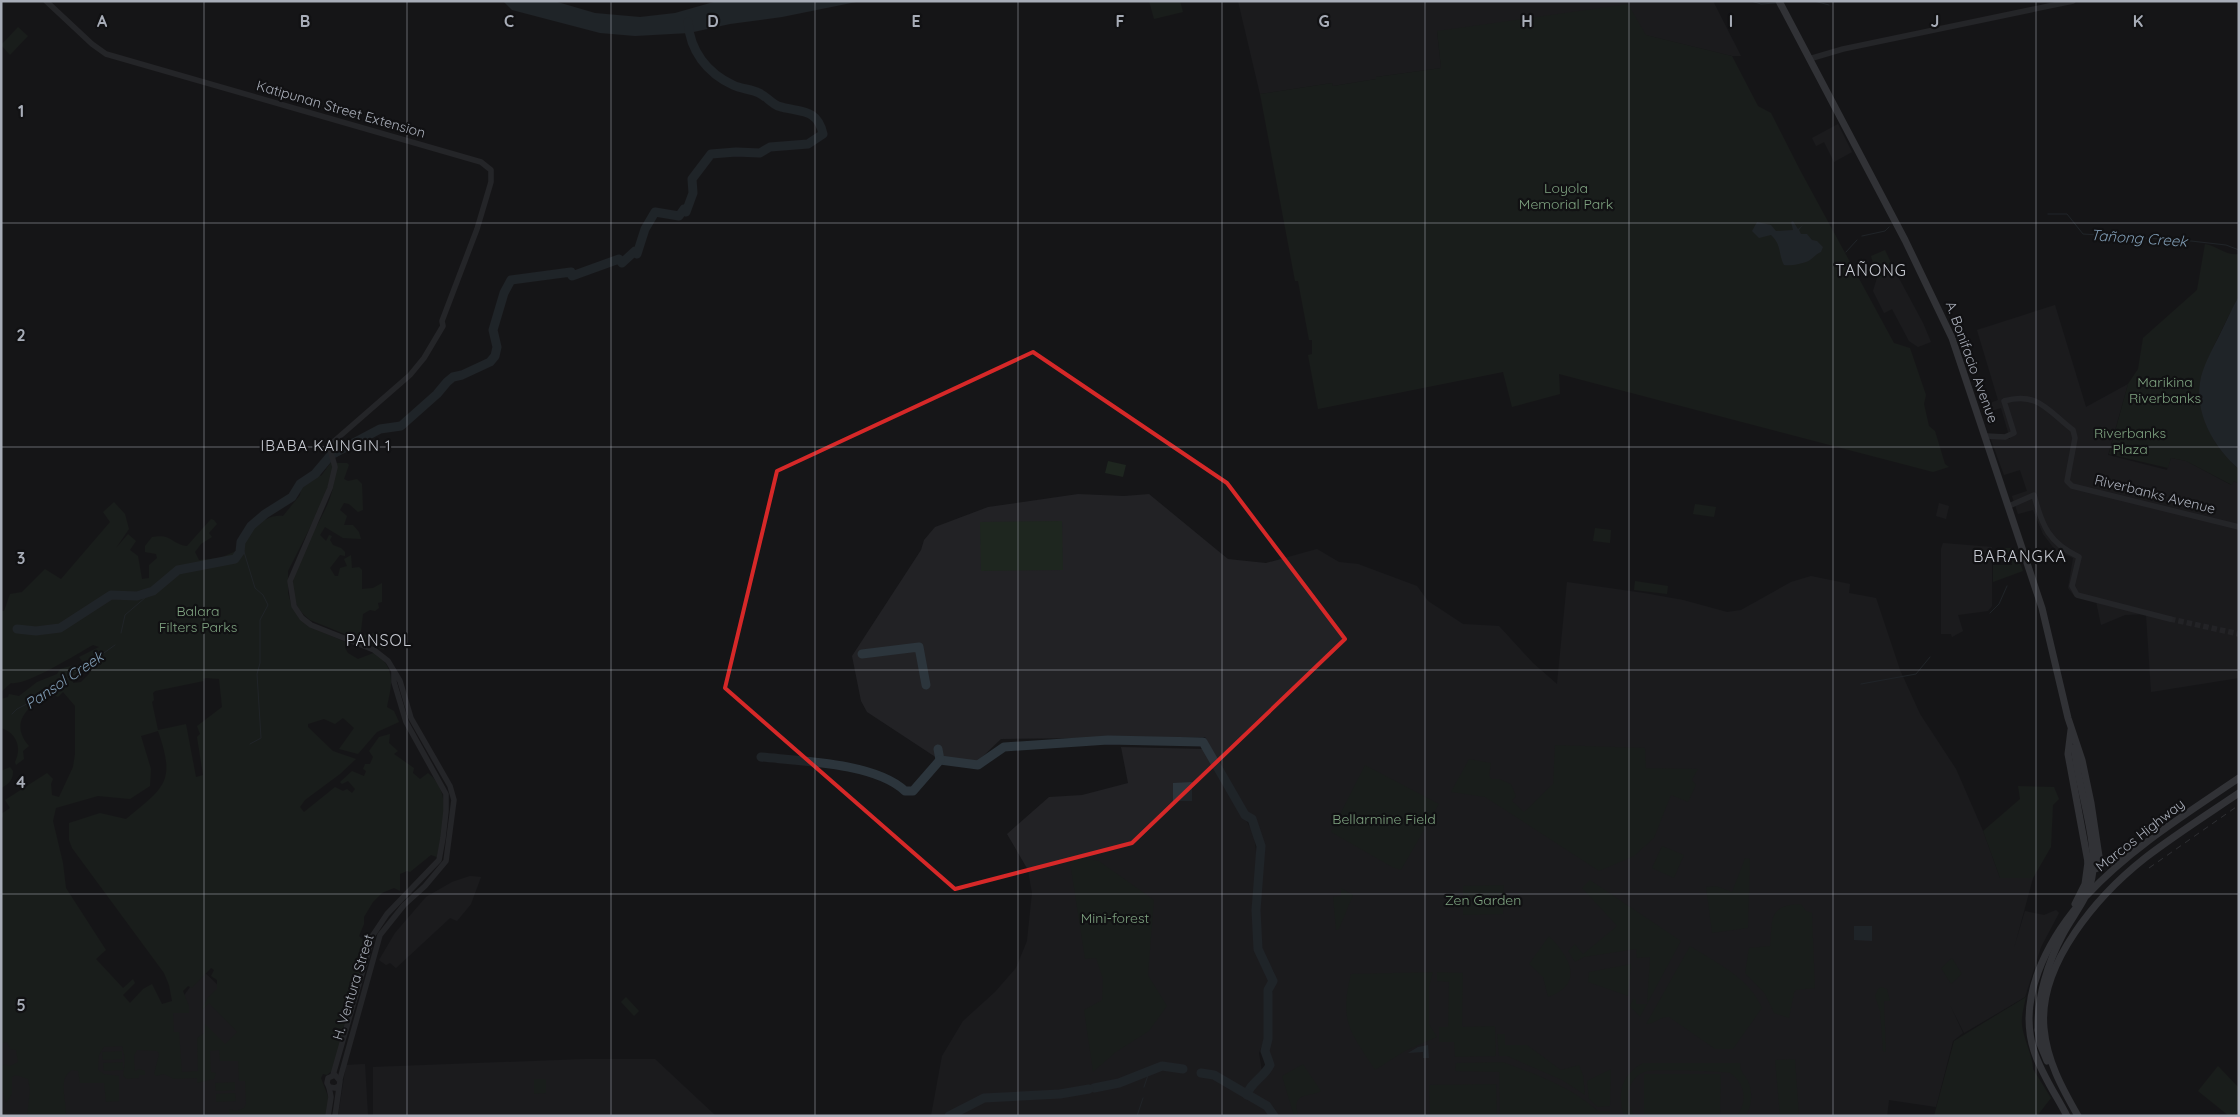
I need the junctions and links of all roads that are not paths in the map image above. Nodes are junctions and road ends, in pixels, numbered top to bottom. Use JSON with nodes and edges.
{"nodes":[{"id":1,"x":46,"y":1,"type":"edge"},
{"id":2,"x":1778,"y":1,"type":"edge"},
{"id":3,"x":2073,"y":1,"type":"edge"},
{"id":4,"x":1809,"y":59,"type":"junction"},
{"id":5,"x":1986,"y":436,"type":"junction"},
{"id":6,"x":332,"y":455,"type":"joint"},
{"id":7,"x":2009,"y":506,"type":"junction"},
{"id":8,"x":2239,"y":527,"type":"edge"},
{"id":9,"x":2170,"y":619,"type":"tunnel mouth"},
{"id":10,"x":394,"y":671,"type":"junction"},
{"id":11,"x":2071,"y":726,"type":"junction"},
{"id":12,"x":2239,"y":778,"type":"edge"},
{"id":13,"x":2239,"y":793,"type":"edge"},
{"id":14,"x":2131,"y":855,"type":"junction"},
{"id":15,"x":2100,"y":860,"type":"junction"},
{"id":16,"x":2088,"y":862,"type":"junction"},
{"id":17,"x":2065,"y":920,"type":"junction"},
{"id":18,"x":2052,"y":1068,"type":"junction"},
{"id":19,"x":333,"y":1075,"type":"junction"},
{"id":20,"x":340,"y":1079,"type":"junction"},
{"id":21,"x":339,"y":1086,"type":"junction"},
{"id":22,"x":330,"y":1087,"type":"junction"},
{"id":23,"x":328,"y":1116,"type":"edge"},
{"id":24,"x":335,"y":1116,"type":"edge"},
{"id":25,"x":2067,"y":1116,"type":"edge"},
{"id":26,"x":2078,"y":1116,"type":"edge"}],
"edges":[{"from":1,"to":6,"type":"street","name":"Katipunan Street Extension"},
{"from":2,"to":4,"type":"main road","name":"A. Bonifacio Avenue"},
{"from":3,"to":4,"type":"street"},
{"from":4,"to":5,"type":"main road","name":"A. Bonifacio Avenue"},
{"from":5,"to":7,"type":"main road","name":"A. Bonifacio Avenue"},
{"from":5,"to":8,"type":"street","name":"Riverbanks Avenue"},
{"from":6,"to":10,"type":"street","name":"H. Ventura Street"},
{"from":7,"to":9,"type":"street"},
{"from":7,"to":11,"type":"main road","name":"A. Bonifacio Avenue"},
{"from":10,"to":19,"type":"street","name":"H. Ventura Street"},
{"from":10,"to":20,"type":"street","name":"H. Ventura Street"},
{"from":11,"to":15,"type":"main road","name":"A. Bonifacio Avenue"},
{"from":11,"to":16,"type":"main road","name":"A. Bonifacio Avenue"},
{"from":11,"to":18,"type":"main road","bridge":true},
{"from":12,"to":14,"type":"main road","name":"Marcos Highway"},
{"from":13,"to":18,"type":"main road","name":"Marcos Highway"},
{"from":14,"to":15,"type":"main road"},
{"from":14,"to":17,"type":"main road","name":"Marcos Highway"},
{"from":15,"to":16,"type":"main road"},
{"from":16,"to":17,"type":"main road","name":"A. Bonifacio Avenue"},
{"from":17,"to":25,"type":"main road","name":"Marcos Highway"},
{"from":18,"to":26,"type":"main road","name":"Marcos Highway"},
{"from":19,"to":20,"type":"street"},
{"from":19,"to":22,"type":"street"},
{"from":20,"to":21,"type":"street"},
{"from":21,"to":22,"type":"street"},
{"from":21,"to":24,"type":"street"},
{"from":22,"to":23,"type":"street"}]}
